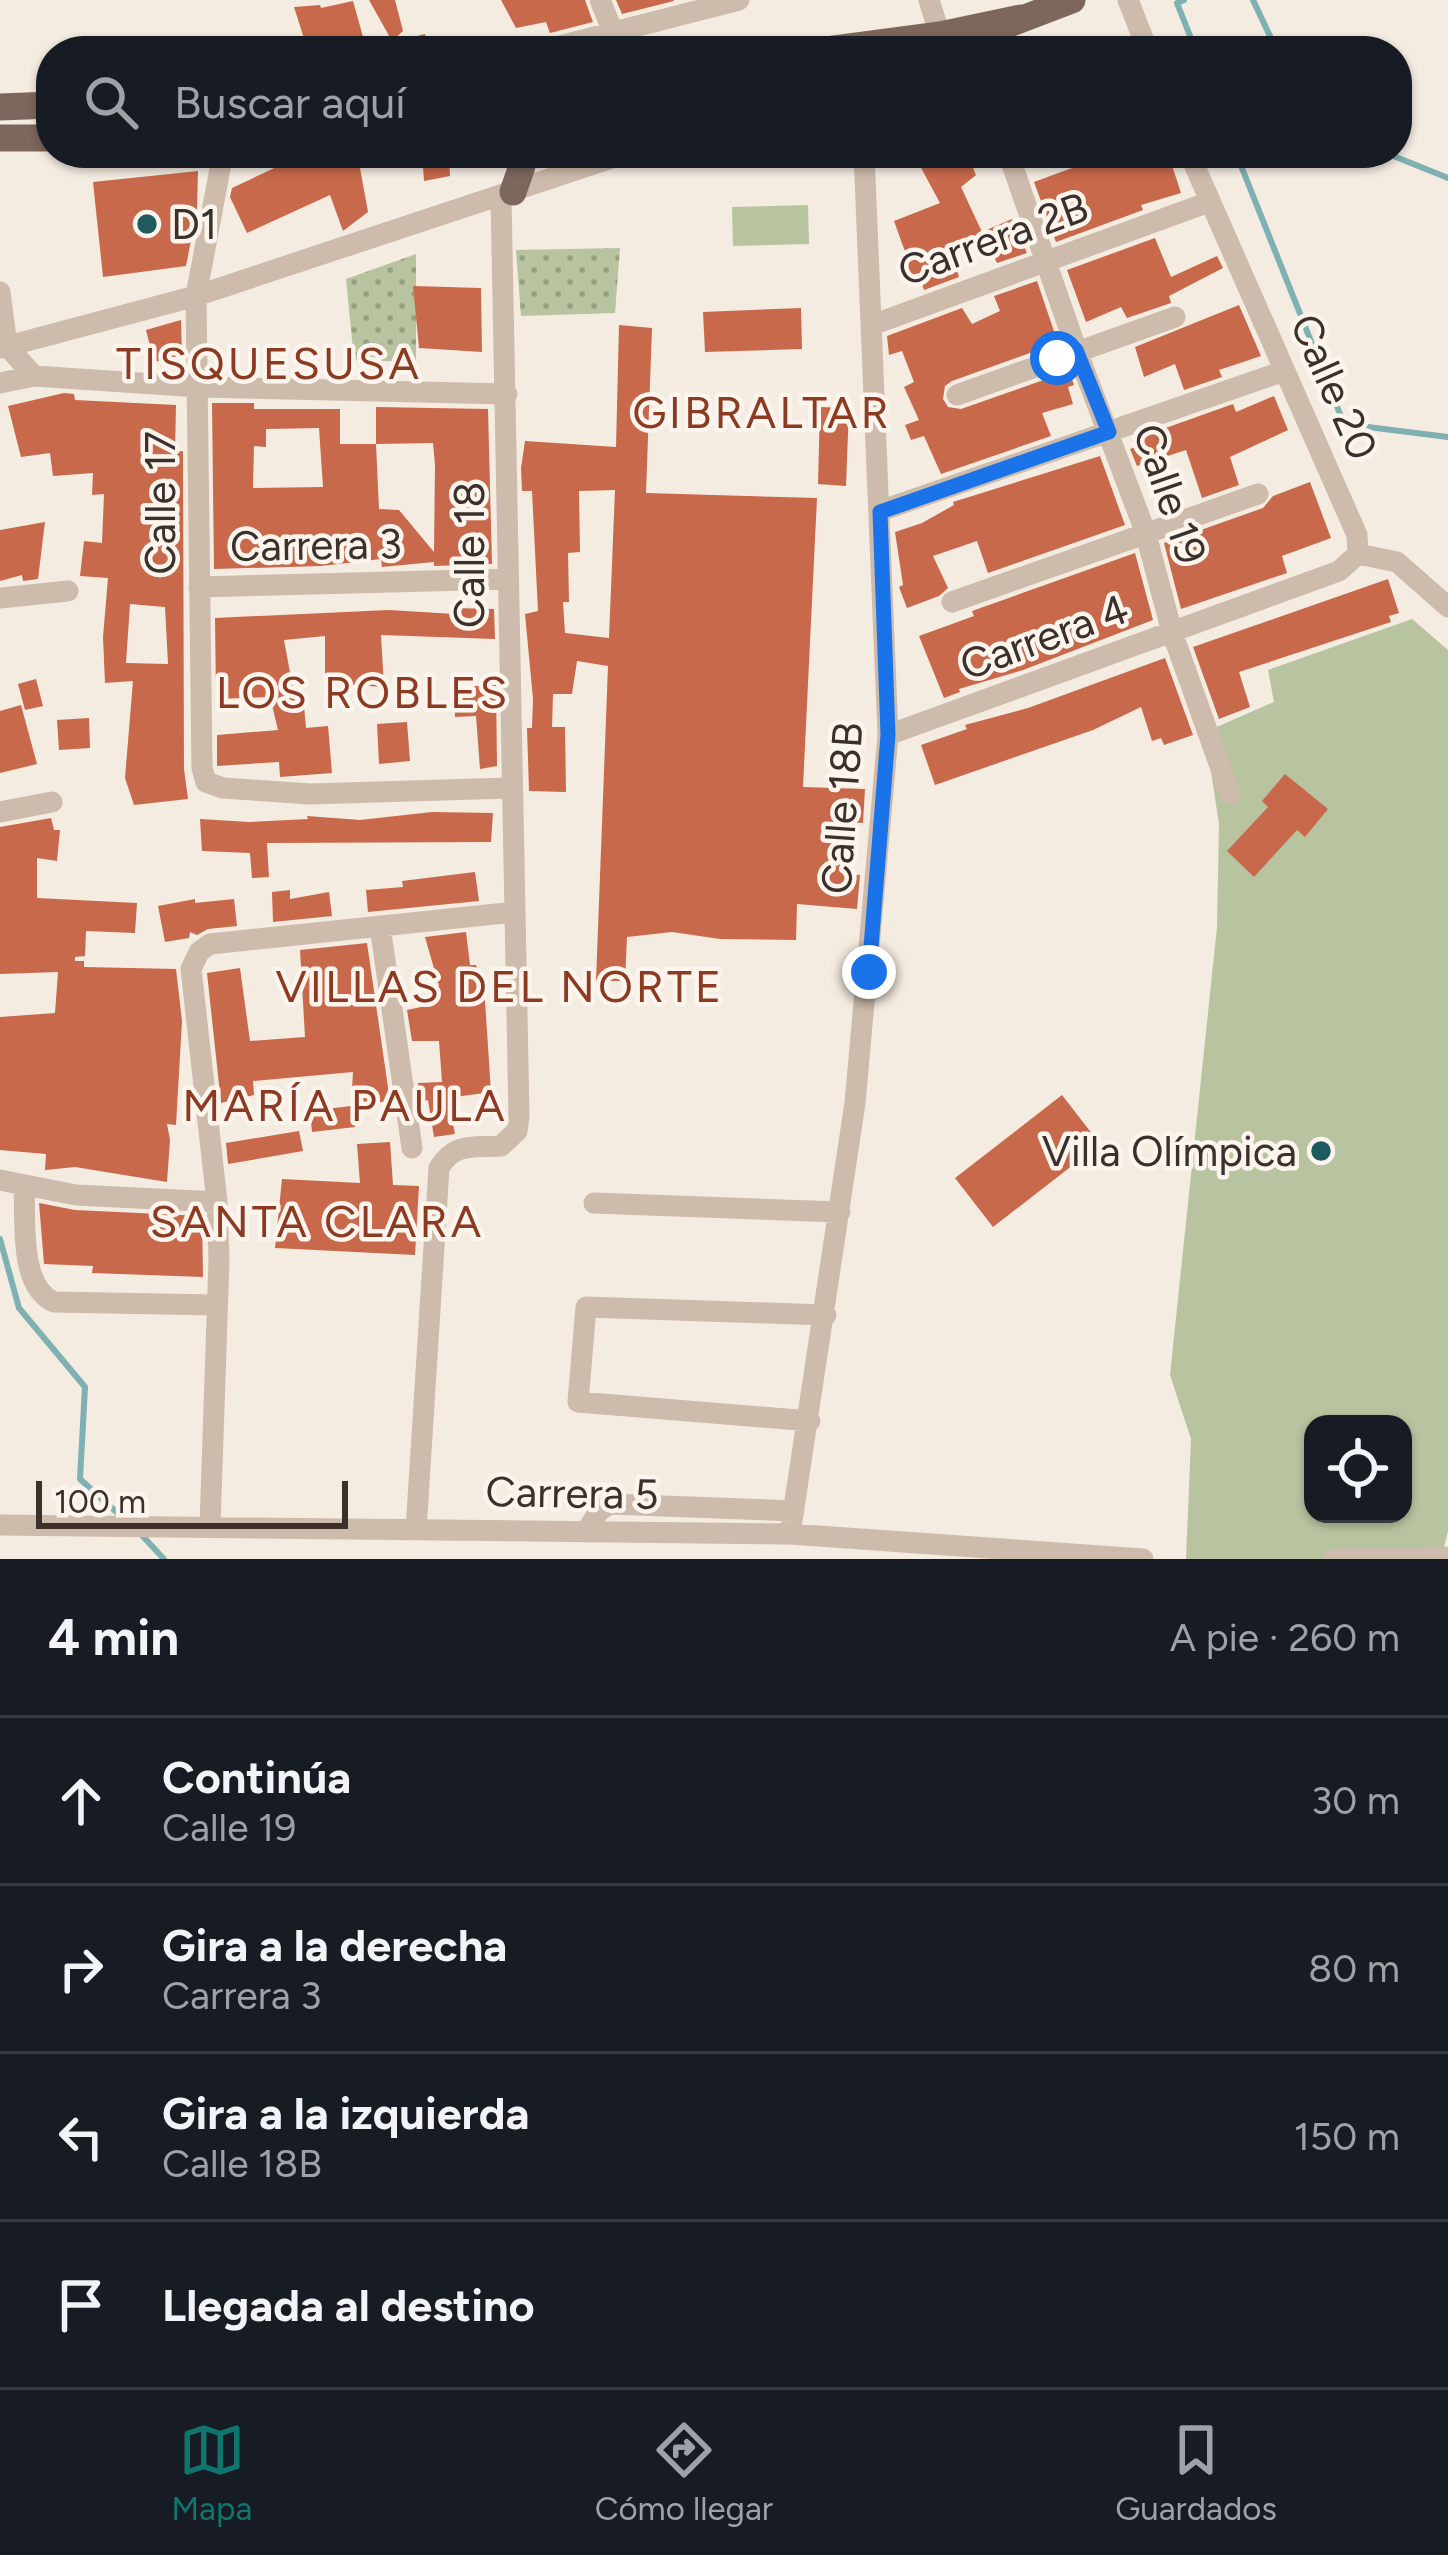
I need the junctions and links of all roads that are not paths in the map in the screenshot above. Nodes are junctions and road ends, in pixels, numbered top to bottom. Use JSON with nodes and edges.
{"nodes":[{"id":1,"x":600,"y":0,"type":"edge"},
{"id":2,"x":739,"y":0,"type":"edge"},
{"id":3,"x":929,"y":0,"type":"edge"},
{"id":4,"x":1072,"y":0,"type":"edge"},
{"id":5,"x":1128,"y":0,"type":"edge"},
{"id":6,"x":613,"y":32,"type":"junction"},
{"id":7,"x":598,"y":36,"type":"edge"},
{"id":8,"x":951,"y":36,"type":"edge"},
{"id":9,"x":980,"y":36,"type":"edge"},
{"id":10,"x":1142,"y":36,"type":"edge"},
{"id":11,"x":36,"y":106,"type":"edge"},
{"id":12,"x":0,"y":107,"type":"edge"},
{"id":13,"x":36,"y":137,"type":"edge"},
{"id":14,"x":0,"y":138,"type":"edge"},
{"id":15,"x":220,"y":168,"type":"edge"},
{"id":16,"x":521,"y":168,"type":"edge"},
{"id":17,"x":584,"y":168,"type":"edge"},
{"id":18,"x":865,"y":168,"type":"edge"},
{"id":19,"x":1013,"y":168,"type":"edge"},
{"id":20,"x":1195,"y":168,"type":"edge"},
{"id":21,"x":507,"y":195,"type":"junction"},
{"id":22,"x":1209,"y":202,"type":"junction"},
{"id":23,"x":1046,"y":261,"type":"junction"},
{"id":24,"x":0,"y":292,"type":"edge"},
{"id":25,"x":196,"y":296,"type":"junction"},
{"id":26,"x":1174,"y":316,"type":"dead end"},
{"id":27,"x":872,"y":325,"type":"junction"},
{"id":28,"x":4,"y":347,"type":"edge"},
{"id":29,"x":1076,"y":350,"type":"junction"},
{"id":30,"x":1284,"y":371,"type":"junction"},
{"id":31,"x":34,"y":376,"type":"junction"},
{"id":32,"x":0,"y":382,"type":"edge"},
{"id":33,"x":199,"y":387,"type":"junction"},
{"id":34,"x":507,"y":394,"type":"junction"},
{"id":35,"x":957,"y":395,"type":"dead end"},
{"id":36,"x":1109,"y":432,"type":"junction"},
{"id":37,"x":1258,"y":494,"type":"dead end"},
{"id":38,"x":880,"y":512,"type":"junction"},
{"id":39,"x":1145,"y":531,"type":"junction"},
{"id":40,"x":1358,"y":554,"type":"junction"},
{"id":41,"x":508,"y":579,"type":"junction"},
{"id":42,"x":199,"y":586,"type":"junction"},
{"id":43,"x":68,"y":591,"type":"dead end"},
{"id":44,"x":0,"y":598,"type":"edge"},
{"id":45,"x":952,"y":602,"type":"dead end"},
{"id":46,"x":1448,"y":607,"type":"edge"},
{"id":47,"x":1172,"y":632,"type":"junction"},
{"id":48,"x":888,"y":735,"type":"junction"},
{"id":49,"x":510,"y":788,"type":"junction"},
{"id":50,"x":1230,"y":794,"type":"dead end"},
{"id":51,"x":52,"y":802,"type":"dead end"},
{"id":52,"x":0,"y":812,"type":"edge"},
{"id":53,"x":515,"y":912,"type":"junction"},
{"id":54,"x":380,"y":926,"type":"junction"},
{"id":55,"x":412,"y":1148,"type":"dead end"},
{"id":56,"x":0,"y":1180,"type":"edge"},
{"id":57,"x":23,"y":1185,"type":"junction"},
{"id":58,"x":217,"y":1202,"type":"junction"},
{"id":59,"x":594,"y":1203,"type":"dead end"},
{"id":60,"x":840,"y":1212,"type":"junction"},
{"id":61,"x":216,"y":1305,"type":"junction"},
{"id":62,"x":826,"y":1315,"type":"junction"},
{"id":63,"x":810,"y":1420,"type":"junction"},
{"id":64,"x":792,"y":1522,"type":"junction"},
{"id":65,"x":0,"y":1525,"type":"edge"},
{"id":66,"x":210,"y":1526,"type":"junction"},
{"id":67,"x":416,"y":1530,"type":"junction"},
{"id":68,"x":1448,"y":1557,"type":"edge"},
{"id":69,"x":1143,"y":1559,"type":"edge"},
{"id":70,"x":1334,"y":1559,"type":"edge"}],
"edges":[{"from":1,"to":6,"type":"street"},
{"from":2,"to":6,"type":"street"},
{"from":3,"to":8,"type":"street"},
{"from":4,"to":9,"type":"main road"},
{"from":5,"to":10,"type":"street"},
{"from":6,"to":7,"type":"street"},
{"from":11,"to":12,"type":"main road"},
{"from":13,"to":14,"type":"main road"},
{"from":15,"to":25,"type":"street","name":"Calle 17"},
{"from":16,"to":21,"type":"main road"},
{"from":17,"to":21,"type":"street"},
{"from":18,"to":27,"type":"street","name":"Calle 18B"},
{"from":19,"to":23,"type":"street","name":"Calle 19"},
{"from":20,"to":22,"type":"street","name":"Calle 20"},
{"from":21,"to":25,"type":"street"},
{"from":21,"to":34,"type":"street","name":"Calle 18"},
{"from":22,"to":23,"type":"street","name":"Carrera 2B"},
{"from":22,"to":30,"type":"street","name":"Calle 20"},
{"from":23,"to":27,"type":"street","name":"Carrera 2B"},
{"from":23,"to":29,"type":"street","name":"Calle 19"},
{"from":24,"to":28,"type":"street"},
{"from":25,"to":28,"type":"street"},
{"from":25,"to":33,"type":"street","name":"Calle 17"},
{"from":26,"to":29,"type":"street"},
{"from":27,"to":38,"type":"street","name":"Calle 18B"},
{"from":28,"to":31,"type":"street"},
{"from":29,"to":35,"type":"street"},
{"from":29,"to":36,"type":"street","name":"Calle 19"},
{"from":30,"to":36,"type":"street"},
{"from":30,"to":40,"type":"street","name":"Calle 20"},
{"from":31,"to":32,"type":"street"},
{"from":31,"to":33,"type":"street"},
{"from":33,"to":34,"type":"street"},
{"from":33,"to":42,"type":"street","name":"Calle 17"},
{"from":34,"to":41,"type":"street","name":"Calle 18"},
{"from":36,"to":38,"type":"street"},
{"from":36,"to":39,"type":"street","name":"Calle 19"},
{"from":37,"to":39,"type":"street"},
{"from":38,"to":48,"type":"street","name":"Calle 18B"},
{"from":39,"to":45,"type":"street"},
{"from":39,"to":47,"type":"street","name":"Calle 19"},
{"from":40,"to":46,"type":"street"},
{"from":40,"to":47,"type":"street","name":"Carrera 4"},
{"from":41,"to":42,"type":"street","name":"Carrera 3"},
{"from":41,"to":49,"type":"street","name":"Calle 18"},
{"from":42,"to":49,"type":"street","name":"Calle 17"},
{"from":43,"to":44,"type":"street"},
{"from":47,"to":48,"type":"street","name":"Carrera 4"},
{"from":47,"to":50,"type":"street","name":"Calle 19"},
{"from":48,"to":60,"type":"street","name":"Calle 18B"},
{"from":49,"to":53,"type":"street","name":"Calle 18"},
{"from":51,"to":52,"type":"street"},
{"from":53,"to":54,"type":"street"},
{"from":53,"to":67,"type":"street","name":"Calle 18"},
{"from":54,"to":55,"type":"street"},
{"from":54,"to":58,"type":"street"},
{"from":56,"to":57,"type":"street"},
{"from":57,"to":58,"type":"street"},
{"from":57,"to":61,"type":"street"},
{"from":58,"to":61,"type":"street"},
{"from":59,"to":60,"type":"street"},
{"from":60,"to":62,"type":"street","name":"Calle 18B"},
{"from":61,"to":66,"type":"street"},
{"from":62,"to":63,"type":"street","name":"Calle 18B"},
{"from":62,"to":63,"type":"street"},
{"from":63,"to":64,"type":"street","name":"Calle 18B"},
{"from":64,"to":67,"type":"street","name":"Carrera 5"},
{"from":64,"to":69,"type":"street"},
{"from":65,"to":66,"type":"street","name":"Carrera 5"},
{"from":66,"to":67,"type":"street","name":"Carrera 5"},
{"from":68,"to":70,"type":"street"}]}
